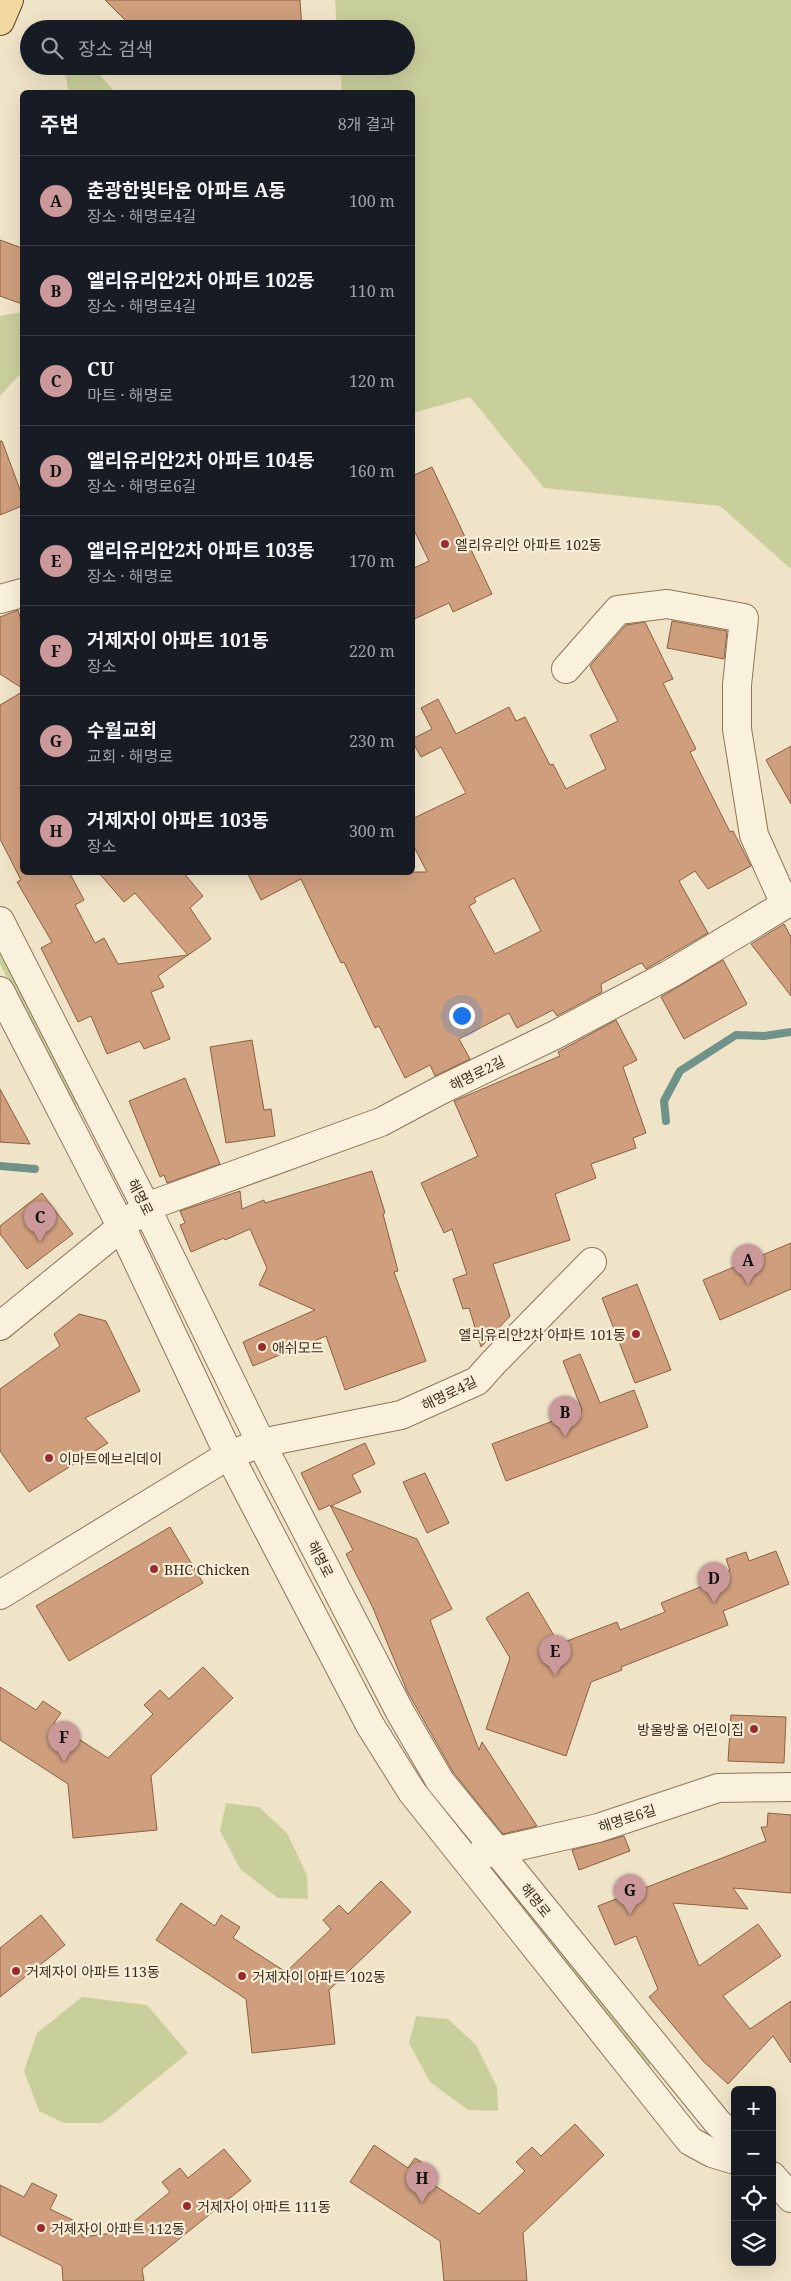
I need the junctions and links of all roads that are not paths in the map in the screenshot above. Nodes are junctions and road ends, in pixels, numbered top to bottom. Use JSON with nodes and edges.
{"nodes":[{"id":1,"x":20,"y":594,"type":"edge"},
{"id":2,"x":0,"y":599,"type":"edge"},
{"id":3,"x":566,"y":670,"type":"dead end"},
{"id":4,"x":788,"y":903,"type":"edge"},
{"id":5,"x":0,"y":921,"type":"edge"},
{"id":6,"x":0,"y":991,"type":"edge"},
{"id":7,"x":146,"y":1207,"type":"junction"},
{"id":8,"x":121,"y":1226,"type":"junction"},
{"id":9,"x":592,"y":1262,"type":"dead end"},
{"id":10,"x":0,"y":1326,"type":"edge"},
{"id":11,"x":261,"y":1443,"type":"junction"},
{"id":12,"x":229,"y":1455,"type":"junction"},
{"id":13,"x":0,"y":1595,"type":"edge"},
{"id":14,"x":791,"y":1787,"type":"edge"},
{"id":15,"x":496,"y":1852,"type":"junction"},
{"id":16,"x":464,"y":1859,"type":"junction"},
{"id":17,"x":731,"y":2134,"type":"edge"},
{"id":18,"x":731,"y":2159,"type":"edge"},
{"id":19,"x":776,"y":2181,"type":"edge"},
{"id":20,"x":791,"y":2198,"type":"edge"}],
"edges":[{"from":1,"to":2,"type":"street"},
{"from":3,"to":4,"type":"street"},
{"from":4,"to":7,"type":"street","name":"해명로2길"},
{"from":5,"to":7,"type":"street","name":"해명로"},
{"from":6,"to":8,"type":"street"},
{"from":7,"to":8,"type":"street","name":"해명로2길"},
{"from":7,"to":11,"type":"street","name":"해명로"},
{"from":8,"to":10,"type":"street","name":"해명로2길"},
{"from":8,"to":12,"type":"street"},
{"from":9,"to":11,"type":"street","name":"해명로4길"},
{"from":11,"to":12,"type":"street","name":"해명로4길"},
{"from":11,"to":15,"type":"street","name":"해명로"},
{"from":12,"to":13,"type":"street","name":"해명로4길"},
{"from":12,"to":16,"type":"street"},
{"from":14,"to":15,"type":"street","name":"해명로6길"},
{"from":15,"to":16,"type":"street","name":"해명로6길"},
{"from":15,"to":17,"type":"street","name":"해명로"},
{"from":16,"to":18,"type":"street"},
{"from":19,"to":20,"type":"street"}]}
